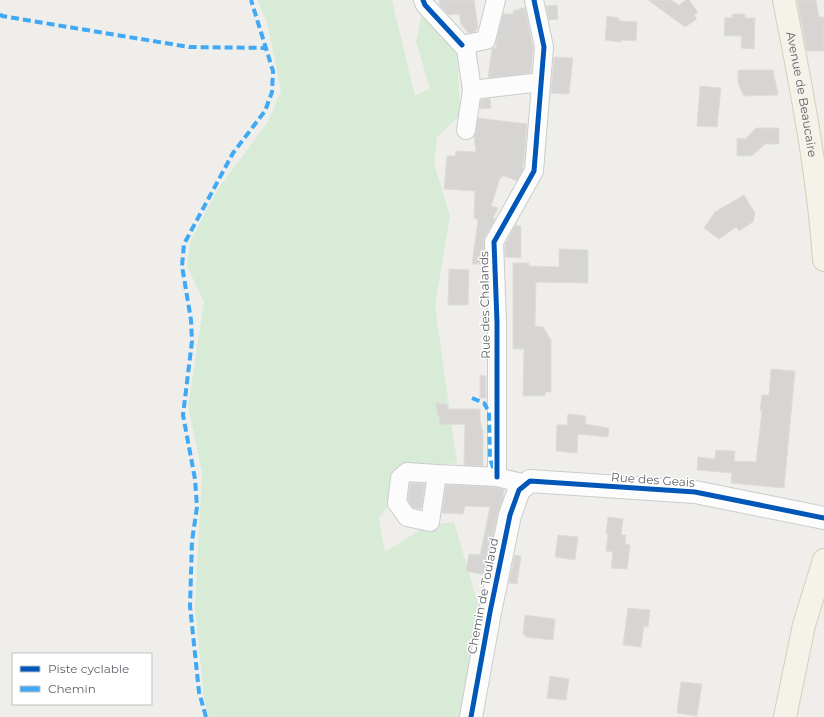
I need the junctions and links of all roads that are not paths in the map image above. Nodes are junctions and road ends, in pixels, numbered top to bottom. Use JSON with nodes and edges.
{"nodes":[{"id":1,"x":423,"y":0,"type":"edge"},
{"id":2,"x":496,"y":0,"type":"edge"},
{"id":3,"x":534,"y":0,"type":"edge"},
{"id":4,"x":784,"y":0,"type":"edge"},
{"id":5,"x":462,"y":45,"type":"junction"},
{"id":6,"x":541,"y":82,"type":"junction"},
{"id":7,"x":472,"y":90,"type":"junction"},
{"id":8,"x":466,"y":130,"type":"dead end"},
{"id":9,"x":824,"y":260,"type":"edge"},
{"id":10,"x":437,"y":474,"type":"dead end"},
{"id":11,"x":497,"y":478,"type":"junction"},
{"id":12,"x":526,"y":484,"type":"junction"},
{"id":13,"x":824,"y":518,"type":"edge"},
{"id":14,"x":824,"y":560,"type":"edge"},
{"id":15,"x":470,"y":717,"type":"edge"},
{"id":16,"x":785,"y":717,"type":"edge"}],
"edges":[{"from":1,"to":5,"type":"street"},
{"from":2,"to":5,"type":"street"},
{"from":3,"to":6,"type":"street","name":"Rue des Chalands"},
{"from":4,"to":9,"type":"main road","name":"Avenue de Beaucaire"},
{"from":5,"to":7,"type":"street"},
{"from":6,"to":7,"type":"street"},
{"from":6,"to":11,"type":"street","name":"Rue des Chalands"},
{"from":7,"to":8,"type":"street"},
{"from":10,"to":11,"type":"street","name":"Rue des Geais"},
{"from":11,"to":12,"type":"street","name":"Rue des Geais"},
{"from":12,"to":13,"type":"street","name":"Rue des Geais"},
{"from":12,"to":15,"type":"street","name":"Chemin de Toulaud"},
{"from":14,"to":16,"type":"main road"}]}
